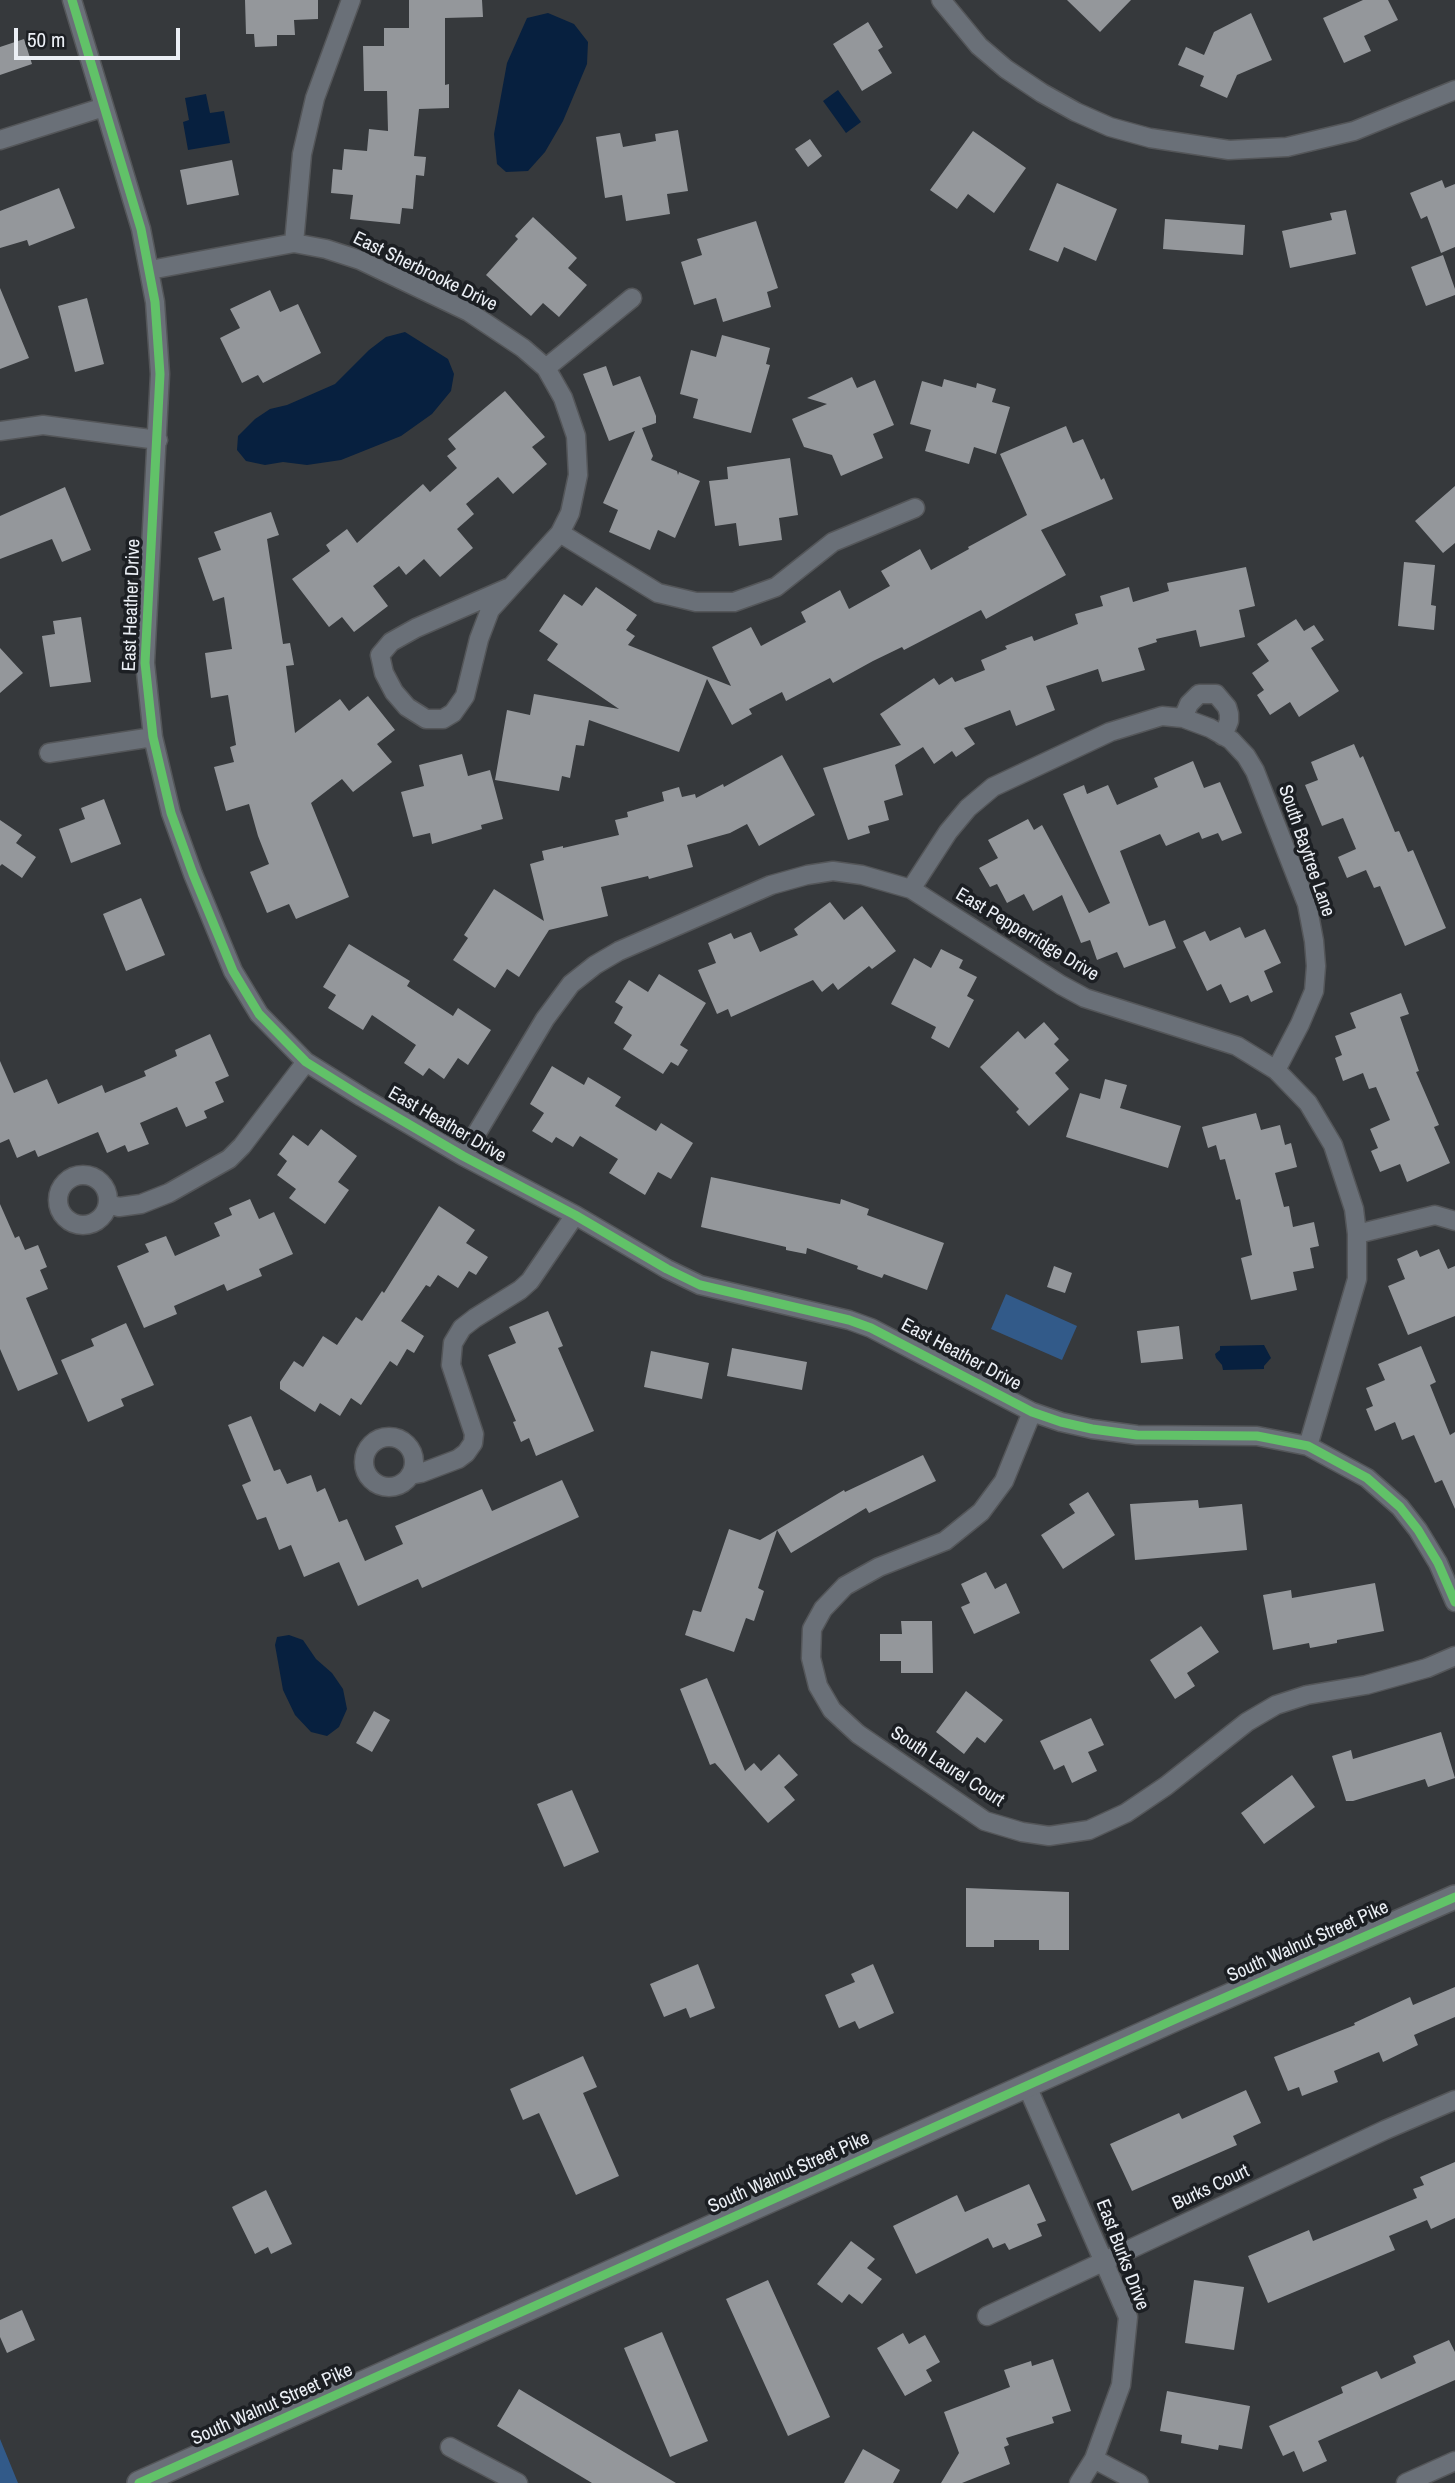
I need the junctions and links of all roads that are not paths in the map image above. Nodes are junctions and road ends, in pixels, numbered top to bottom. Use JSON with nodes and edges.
{"nodes":[{"id":1,"x":72,"y":0,"type":"edge"},
{"id":2,"x":941,"y":0,"type":"edge"},
{"id":3,"x":350,"y":1,"type":"edge"},
{"id":4,"x":1455,"y":90,"type":"edge"},
{"id":5,"x":104,"y":107,"type":"junction"},
{"id":6,"x":0,"y":140,"type":"edge"},
{"id":7,"x":295,"y":243,"type":"junction"},
{"id":8,"x":150,"y":270,"type":"junction"},
{"id":9,"x":632,"y":298,"type":"dead end"},
{"id":10,"x":546,"y":368,"type":"junction"},
{"id":11,"x":0,"y":431,"type":"edge"},
{"id":12,"x":158,"y":440,"type":"junction"},
{"id":13,"x":915,"y":508,"type":"dead end"},
{"id":14,"x":560,"y":533,"type":"junction"},
{"id":15,"x":508,"y":588,"type":"junction"},
{"id":16,"x":1183,"y":718,"type":"junction"},
{"id":17,"x":1223,"y":736,"type":"junction"},
{"id":18,"x":153,"y":737,"type":"junction"},
{"id":19,"x":49,"y":753,"type":"dead end"},
{"id":20,"x":911,"y":889,"type":"junction"},
{"id":21,"x":306,"y":1062,"type":"junction"},
{"id":22,"x":1276,"y":1070,"type":"junction"},
{"id":23,"x":463,"y":1156,"type":"junction"},
{"id":24,"x":108,"y":1204,"type":"dead end"},
{"id":25,"x":575,"y":1215,"type":"junction"},
{"id":26,"x":1455,"y":1221,"type":"edge"},
{"id":27,"x":1357,"y":1234,"type":"junction"},
{"id":28,"x":1032,"y":1412,"type":"junction"},
{"id":29,"x":1308,"y":1446,"type":"junction"},
{"id":30,"x":410,"y":1475,"type":"dead end"},
{"id":31,"x":1455,"y":1602,"type":"edge"},
{"id":32,"x":1455,"y":1656,"type":"edge"},
{"id":33,"x":1455,"y":1897,"type":"edge"},
{"id":34,"x":1027,"y":2086,"type":"junction"},
{"id":35,"x":1455,"y":2100,"type":"edge"},
{"id":36,"x":1105,"y":2260,"type":"junction"},
{"id":37,"x":987,"y":2316,"type":"dead end"},
{"id":38,"x":450,"y":2447,"type":"dead end"},
{"id":39,"x":1094,"y":2459,"type":"junction"},
{"id":40,"x":1455,"y":2461,"type":"edge"},
{"id":41,"x":1412,"y":2482,"type":"edge"},
{"id":42,"x":139,"y":2483,"type":"edge"},
{"id":43,"x":518,"y":2483,"type":"edge"},
{"id":44,"x":1079,"y":2483,"type":"edge"},
{"id":45,"x":1139,"y":2483,"type":"edge"}],
"edges":[{"from":1,"to":5,"type":"street","name":"East Heather Drive"},
{"from":2,"to":4,"type":"street"},
{"from":3,"to":7,"type":"street"},
{"from":5,"to":6,"type":"street"},
{"from":5,"to":8,"type":"street","name":"East Heather Drive"},
{"from":7,"to":8,"type":"street","name":"East Sherbrooke Drive"},
{"from":7,"to":10,"type":"street","name":"East Sherbrooke Drive"},
{"from":8,"to":12,"type":"street","name":"East Heather Drive"},
{"from":9,"to":10,"type":"street"},
{"from":10,"to":14,"type":"street","name":"East Sherbrooke Drive"},
{"from":11,"to":12,"type":"street"},
{"from":12,"to":18,"type":"street","name":"East Heather Drive"},
{"from":13,"to":14,"type":"street"},
{"from":14,"to":15,"type":"street","name":"East Sherbrooke Drive"},
{"from":15,"to":15,"type":"street","name":"East Sherbrooke Drive"},
{"from":16,"to":17,"type":"street","name":"South Baytree Lane"},
{"from":16,"to":17,"type":"street"},
{"from":16,"to":20,"type":"street","name":"South Baytree Lane"},
{"from":17,"to":22,"type":"street","name":"South Baytree Lane"},
{"from":18,"to":19,"type":"street"},
{"from":18,"to":21,"type":"street","name":"East Heather Drive"},
{"from":20,"to":22,"type":"street","name":"East Pepperridge Drive"},
{"from":20,"to":23,"type":"street","name":"East Pepperridge Drive"},
{"from":21,"to":23,"type":"street","name":"East Heather Drive"},
{"from":21,"to":24,"type":"street"},
{"from":22,"to":27,"type":"street","name":"East Pepperridge Drive"},
{"from":23,"to":25,"type":"street","name":"East Heather Drive"},
{"from":25,"to":28,"type":"street","name":"East Heather Drive"},
{"from":25,"to":30,"type":"street"},
{"from":26,"to":27,"type":"street"},
{"from":27,"to":29,"type":"street","name":"East Pepperridge Drive"},
{"from":28,"to":29,"type":"street","name":"East Heather Drive"},
{"from":28,"to":32,"type":"street","name":"South Laurel Court"},
{"from":29,"to":31,"type":"street","name":"East Heather Drive"},
{"from":33,"to":34,"type":"street","name":"South Walnut Street Pike"},
{"from":34,"to":36,"type":"street","name":"East Burks Drive"},
{"from":34,"to":42,"type":"street","name":"South Walnut Street Pike"},
{"from":35,"to":36,"type":"street","name":"Burks Court"},
{"from":36,"to":37,"type":"street","name":"Burks Court"},
{"from":36,"to":39,"type":"street","name":"East Burks Drive"},
{"from":38,"to":43,"type":"street"},
{"from":39,"to":44,"type":"street","name":"East Burks Drive"},
{"from":39,"to":45,"type":"street"},
{"from":40,"to":41,"type":"street"}]}
